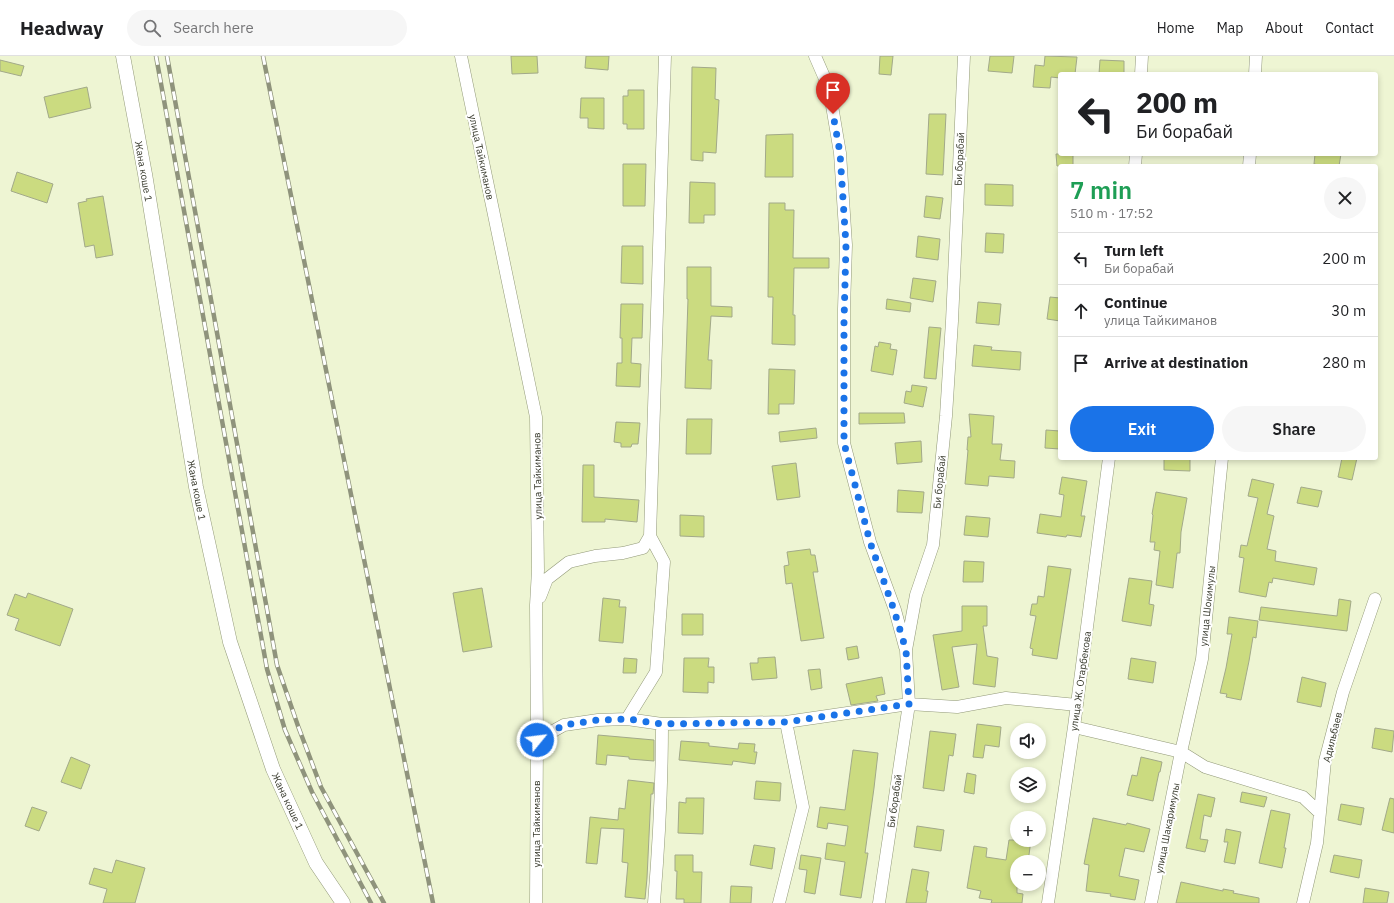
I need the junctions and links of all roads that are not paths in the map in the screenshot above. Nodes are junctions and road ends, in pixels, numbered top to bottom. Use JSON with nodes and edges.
{"nodes":[{"id":1,"x":123,"y":56,"type":"edge"},
{"id":2,"x":461,"y":56,"type":"edge"},
{"id":3,"x":665,"y":56,"type":"edge"},
{"id":4,"x":815,"y":56,"type":"edge"},
{"id":5,"x":964,"y":56,"type":"edge"},
{"id":6,"x":1142,"y":56,"type":"edge"},
{"id":7,"x":1256,"y":56,"type":"edge"},
{"id":8,"x":1141,"y":72,"type":"edge"},
{"id":9,"x":1255,"y":72,"type":"edge"},
{"id":10,"x":1109,"y":460,"type":"edge"},
{"id":11,"x":1222,"y":460,"type":"edge"},
{"id":12,"x":650,"y":536,"type":"junction"},
{"id":13,"x":1375,"y":599,"type":"dead end"},
{"id":14,"x":536,"y":605,"type":"junction"},
{"id":15,"x":906,"y":650,"type":"junction"},
{"id":16,"x":909,"y":704,"type":"junction"},
{"id":17,"x":1077,"y":705,"type":"junction"},
{"id":18,"x":628,"y":719,"type":"junction"},
{"id":19,"x":786,"y":722,"type":"junction"},
{"id":20,"x":662,"y":724,"type":"junction"},
{"id":21,"x":1074,"y":727,"type":"junction"},
{"id":22,"x":537,"y":740,"type":"junction"},
{"id":23,"x":1181,"y":752,"type":"junction"},
{"id":24,"x":1320,"y":813,"type":"junction"},
{"id":25,"x":343,"y":903,"type":"edge"},
{"id":26,"x":536,"y":903,"type":"edge"},
{"id":27,"x":654,"y":903,"type":"edge"},
{"id":28,"x":779,"y":903,"type":"edge"},
{"id":29,"x":879,"y":903,"type":"edge"},
{"id":30,"x":1048,"y":903,"type":"edge"},
{"id":31,"x":1151,"y":903,"type":"edge"},
{"id":32,"x":1302,"y":903,"type":"edge"}],
"edges":[{"from":1,"to":25,"type":"street","name":"Жана коше 1"},
{"from":2,"to":14,"type":"street","name":"улица Тайкиманов"},
{"from":3,"to":12,"type":"street"},
{"from":4,"to":15,"type":"street"},
{"from":5,"to":15,"type":"street","name":"Би борабай"},
{"from":6,"to":8,"type":"street"},
{"from":7,"to":9,"type":"street"},
{"from":10,"to":17,"type":"street","name":"улица Ж. Отарбекова"},
{"from":11,"to":23,"type":"street","name":"улица Шокимулы"},
{"from":12,"to":14,"type":"street"},
{"from":12,"to":18,"type":"street"},
{"from":13,"to":24,"type":"street","name":"Адильбаев"},
{"from":14,"to":22,"type":"street","name":"улица Тайкиманов"},
{"from":15,"to":16,"type":"street","name":"Би борабай"},
{"from":16,"to":17,"type":"street"},
{"from":16,"to":19,"type":"street"},
{"from":16,"to":29,"type":"street","name":"Би борабай"},
{"from":17,"to":21,"type":"street","name":"улица Ж. Отарбекова"},
{"from":18,"to":20,"type":"street"},
{"from":18,"to":22,"type":"street"},
{"from":19,"to":20,"type":"street"},
{"from":19,"to":28,"type":"street"},
{"from":20,"to":27,"type":"street"},
{"from":21,"to":23,"type":"street"},
{"from":21,"to":30,"type":"street","name":"улица Ж. Отарбекова"},
{"from":22,"to":26,"type":"street","name":"улица Тайкиманов"},
{"from":23,"to":24,"type":"street"},
{"from":23,"to":31,"type":"street","name":"улица Шакаримулы"},
{"from":24,"to":32,"type":"street","name":"Адильбаев"}]}
